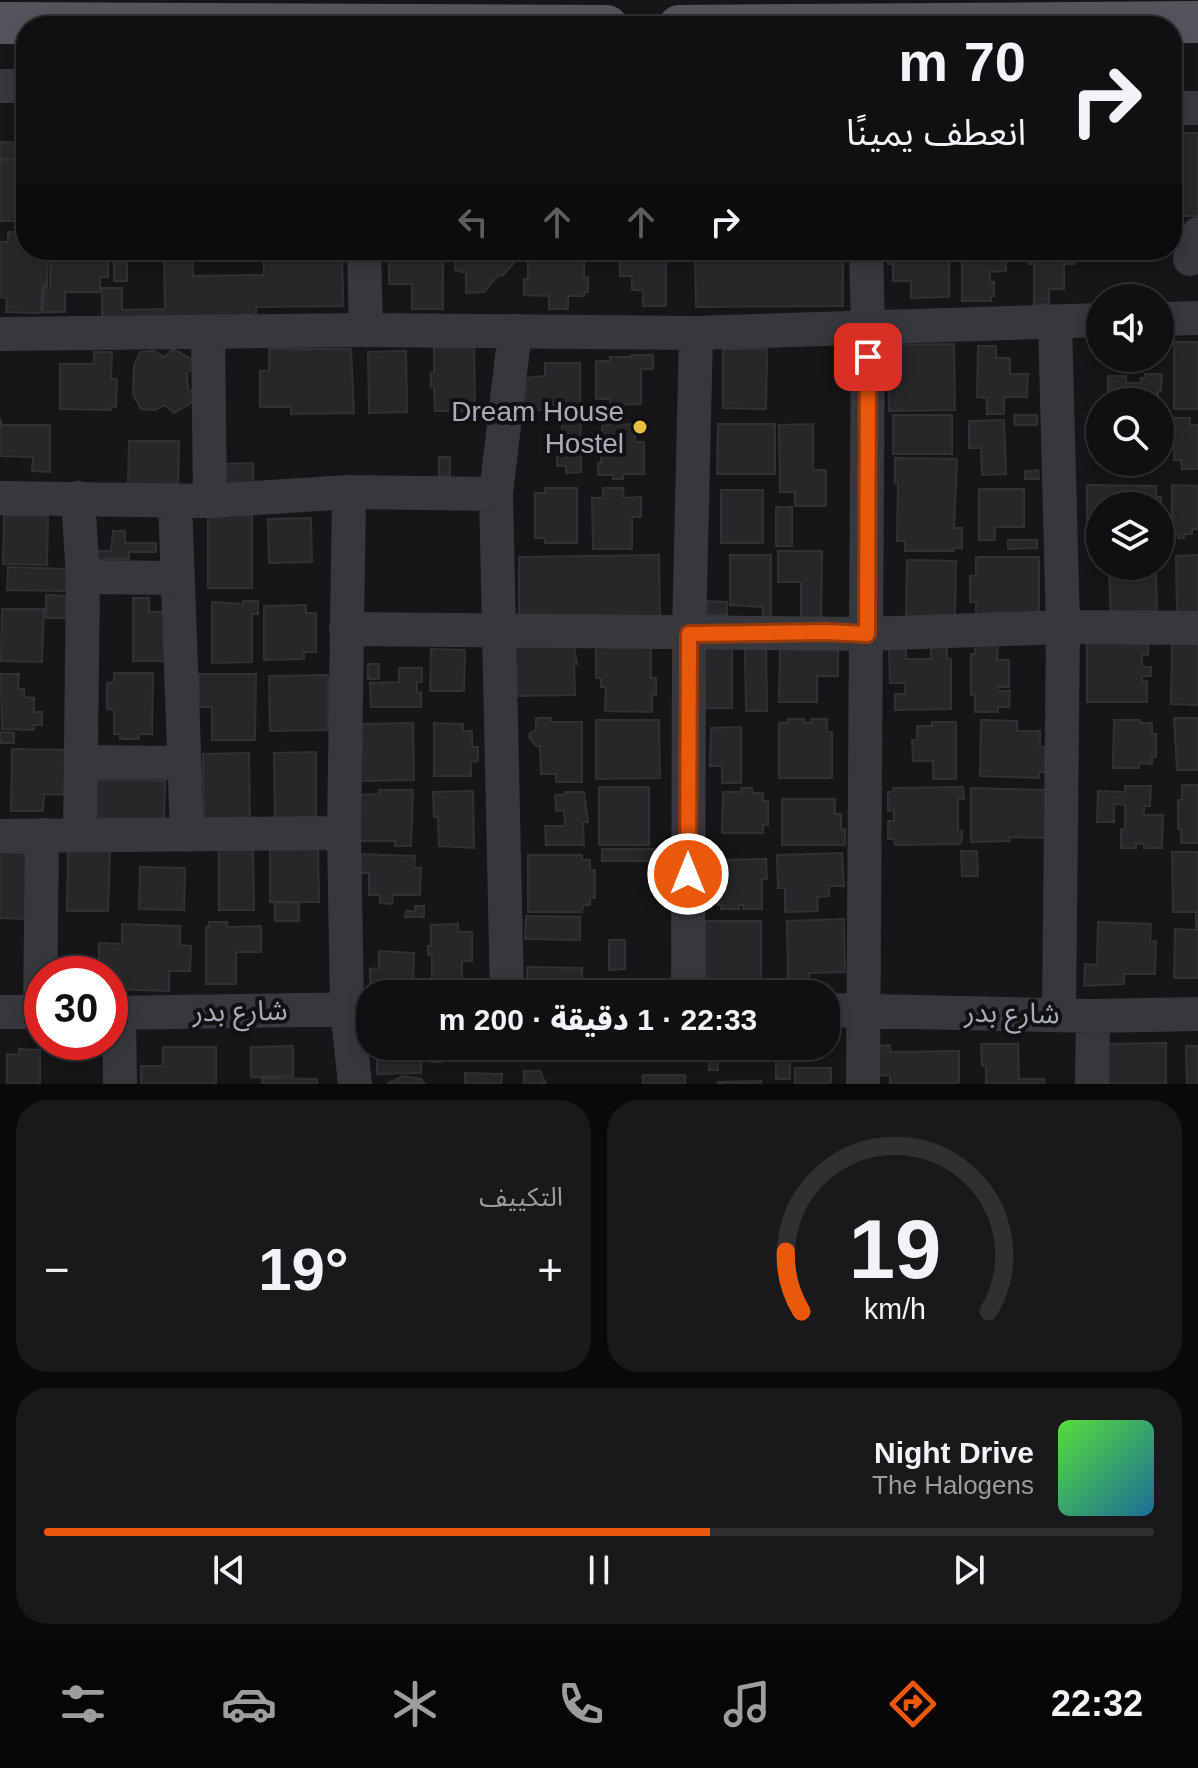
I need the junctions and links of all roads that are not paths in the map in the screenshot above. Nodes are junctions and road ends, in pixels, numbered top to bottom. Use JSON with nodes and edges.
{"nodes":[{"id":1,"x":364,"y":260,"type":"edge"},
{"id":2,"x":866,"y":260,"type":"edge"},
{"id":3,"x":1198,"y":318,"type":"edge"},
{"id":4,"x":1174,"y":319,"type":"edge"},
{"id":5,"x":1086,"y":321,"type":"edge"},
{"id":6,"x":1055,"y":322,"type":"junction"},
{"id":7,"x":868,"y":327,"type":"junction"},
{"id":8,"x":366,"y":330,"type":"junction"},
{"id":9,"x":515,"y":331,"type":"junction"},
{"id":10,"x":208,"y":333,"type":"junction"},
{"id":11,"x":696,"y":333,"type":"junction"},
{"id":12,"x":0,"y":334,"type":"edge"},
{"id":13,"x":349,"y":492,"type":"junction"},
{"id":14,"x":496,"y":494,"type":"junction"},
{"id":15,"x":0,"y":498,"type":"edge"},
{"id":16,"x":78,"y":498,"type":"junction"},
{"id":17,"x":175,"y":501,"type":"junction"},
{"id":18,"x":210,"y":501,"type":"junction"},
{"id":19,"x":83,"y":577,"type":"junction"},
{"id":20,"x":178,"y":578,"type":"junction"},
{"id":21,"x":1063,"y":627,"type":"junction"},
{"id":22,"x":1198,"y":628,"type":"edge"},
{"id":23,"x":346,"y":629,"type":"junction"},
{"id":24,"x":498,"y":631,"type":"junction"},
{"id":25,"x":689,"y":634,"type":"junction"},
{"id":26,"x":867,"y":634,"type":"junction"},
{"id":27,"x":81,"y":762,"type":"junction"},
{"id":28,"x":183,"y":763,"type":"junction"},
{"id":29,"x":344,"y":833,"type":"junction"},
{"id":30,"x":42,"y":835,"type":"junction"},
{"id":31,"x":80,"y":835,"type":"junction"},
{"id":32,"x":187,"y":835,"type":"junction"},
{"id":33,"x":0,"y":836,"type":"edge"},
{"id":34,"x":41,"y":956,"type":"edge"},
{"id":35,"x":357,"y":980,"type":"edge"},
{"id":36,"x":507,"y":980,"type":"edge"},
{"id":37,"x":688,"y":980,"type":"edge"},
{"id":38,"x":356,"y":1008,"type":"edge"},
{"id":39,"x":840,"y":1010,"type":"edge"},
{"id":40,"x":865,"y":1010,"type":"junction"},
{"id":41,"x":0,"y":1012,"type":"edge"},
{"id":42,"x":24,"y":1012,"type":"edge"},
{"id":43,"x":128,"y":1014,"type":"edge"},
{"id":44,"x":1059,"y":1014,"type":"junction"},
{"id":45,"x":1198,"y":1014,"type":"edge"},
{"id":46,"x":1093,"y":1016,"type":"junction"},
{"id":47,"x":118,"y":1060,"type":"edge"},
{"id":48,"x":356,"y":1060,"type":"edge"},
{"id":49,"x":120,"y":1084,"type":"edge"},
{"id":50,"x":355,"y":1084,"type":"edge"},
{"id":51,"x":863,"y":1084,"type":"edge"},
{"id":52,"x":1092,"y":1084,"type":"edge"}],
"edges":[{"from":1,"to":8,"type":"street"},
{"from":2,"to":7,"type":"street"},
{"from":3,"to":4,"type":"street"},
{"from":5,"to":6,"type":"street"},
{"from":6,"to":7,"type":"street"},
{"from":6,"to":21,"type":"street"},
{"from":7,"to":11,"type":"street"},
{"from":7,"to":26,"type":"street"},
{"from":8,"to":9,"type":"street"},
{"from":8,"to":10,"type":"street"},
{"from":9,"to":11,"type":"street"},
{"from":9,"to":14,"type":"street"},
{"from":10,"to":12,"type":"street"},
{"from":10,"to":18,"type":"street"},
{"from":11,"to":25,"type":"street"},
{"from":13,"to":14,"type":"street"},
{"from":13,"to":18,"type":"street"},
{"from":13,"to":23,"type":"street"},
{"from":14,"to":24,"type":"street"},
{"from":15,"to":16,"type":"street"},
{"from":16,"to":17,"type":"street"},
{"from":16,"to":19,"type":"street"},
{"from":17,"to":18,"type":"street"},
{"from":17,"to":20,"type":"street"},
{"from":19,"to":20,"type":"street"},
{"from":19,"to":27,"type":"street"},
{"from":20,"to":28,"type":"street"},
{"from":21,"to":22,"type":"street"},
{"from":21,"to":26,"type":"street"},
{"from":21,"to":44,"type":"street"},
{"from":23,"to":24,"type":"street"},
{"from":23,"to":29,"type":"street"},
{"from":24,"to":25,"type":"street"},
{"from":24,"to":36,"type":"street"},
{"from":25,"to":26,"type":"street"},
{"from":25,"to":37,"type":"street"},
{"from":26,"to":40,"type":"street"},
{"from":27,"to":28,"type":"street"},
{"from":27,"to":31,"type":"street"},
{"from":28,"to":32,"type":"street"},
{"from":29,"to":32,"type":"street"},
{"from":29,"to":35,"type":"street"},
{"from":30,"to":31,"type":"street"},
{"from":30,"to":33,"type":"street"},
{"from":30,"to":34,"type":"street"},
{"from":31,"to":32,"type":"street"},
{"from":38,"to":43,"type":"street","name":"شارع بدر"},
{"from":39,"to":40,"type":"street","name":"شارع بدر"},
{"from":40,"to":44,"type":"street","name":"شارع بدر"},
{"from":40,"to":51,"type":"street"},
{"from":41,"to":42,"type":"street"},
{"from":44,"to":46,"type":"street","name":"شارع بدر"},
{"from":45,"to":46,"type":"street","name":"شارع بدر"},
{"from":46,"to":52,"type":"street"},
{"from":47,"to":49,"type":"street"},
{"from":48,"to":50,"type":"street"}]}
